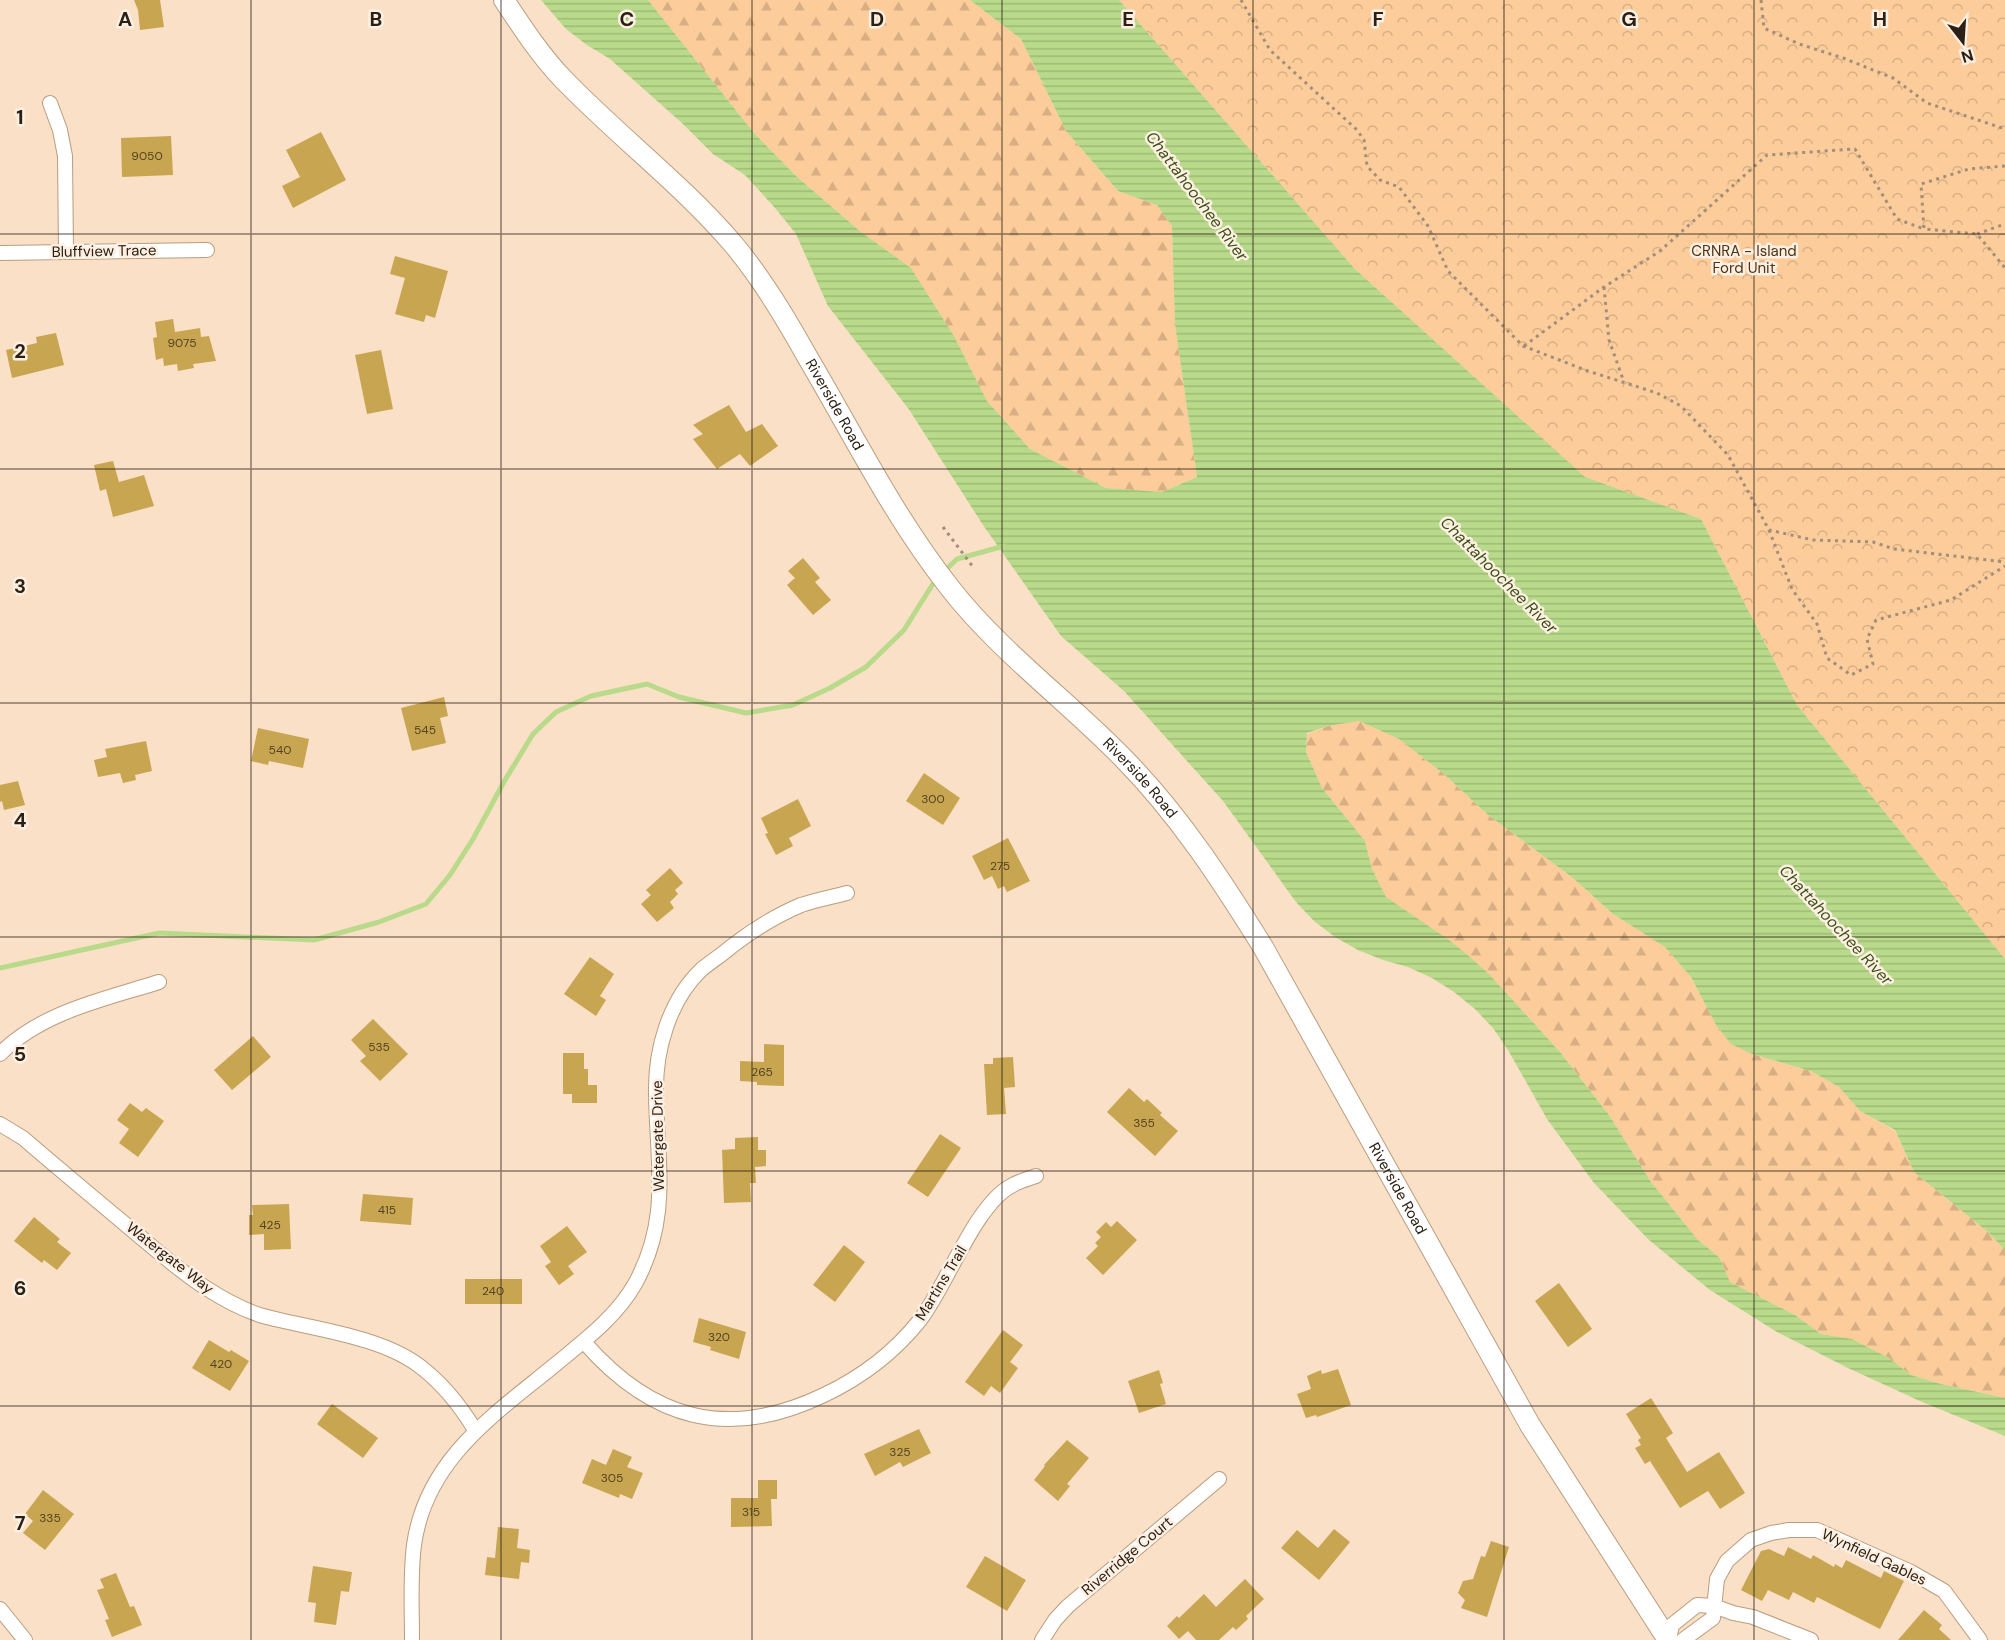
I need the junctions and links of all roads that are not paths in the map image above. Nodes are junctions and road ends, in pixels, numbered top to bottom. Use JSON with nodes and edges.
{"nodes":[{"id":1,"x":504,"y":0,"type":"edge"},
{"id":2,"x":50,"y":103,"type":"dead end"},
{"id":3,"x":207,"y":250,"type":"dead end"},
{"id":4,"x":66,"y":251,"type":"junction"},
{"id":5,"x":0,"y":253,"type":"edge"},
{"id":6,"x":847,"y":893,"type":"dead end"},
{"id":7,"x":159,"y":982,"type":"dead end"},
{"id":8,"x":0,"y":1054,"type":"edge"},
{"id":9,"x":0,"y":1124,"type":"edge"},
{"id":10,"x":1036,"y":1176,"type":"dead end"},
{"id":11,"x":584,"y":1341,"type":"junction"},
{"id":12,"x":476,"y":1430,"type":"junction"},
{"id":13,"x":1219,"y":1479,"type":"dead end"},
{"id":14,"x":1714,"y":1606,"type":"junction"},
{"id":15,"x":0,"y":1609,"type":"edge"},
{"id":16,"x":25,"y":1640,"type":"edge"},
{"id":17,"x":412,"y":1640,"type":"edge"},
{"id":18,"x":1042,"y":1640,"type":"edge"},
{"id":19,"x":1669,"y":1640,"type":"edge"},
{"id":20,"x":1683,"y":1640,"type":"edge"},
{"id":21,"x":1811,"y":1640,"type":"edge"},
{"id":22,"x":1980,"y":1640,"type":"edge"}],
"edges":[{"from":1,"to":19,"type":"street","name":"Riverside Road"},
{"from":2,"to":4,"type":"street"},
{"from":3,"to":4,"type":"street","name":"Bluffview Trace"},
{"from":4,"to":5,"type":"street","name":"Bluffview Trace"},
{"from":6,"to":11,"type":"street","name":"Watergate Drive"},
{"from":7,"to":8,"type":"street"},
{"from":9,"to":12,"type":"street","name":"Watergate Way"},
{"from":10,"to":11,"type":"street","name":"Martins Trail"},
{"from":11,"to":12,"type":"street","name":"Watergate Drive"},
{"from":12,"to":17,"type":"street","name":"Watergate Drive"},
{"from":13,"to":18,"type":"street","name":"Riverridge Court"},
{"from":14,"to":19,"type":"street"},
{"from":14,"to":20,"type":"street","name":"Wynfield Gables"},
{"from":14,"to":21,"type":"street"},
{"from":14,"to":22,"type":"street","name":"Wynfield Gables"},
{"from":15,"to":16,"type":"street"}]}
